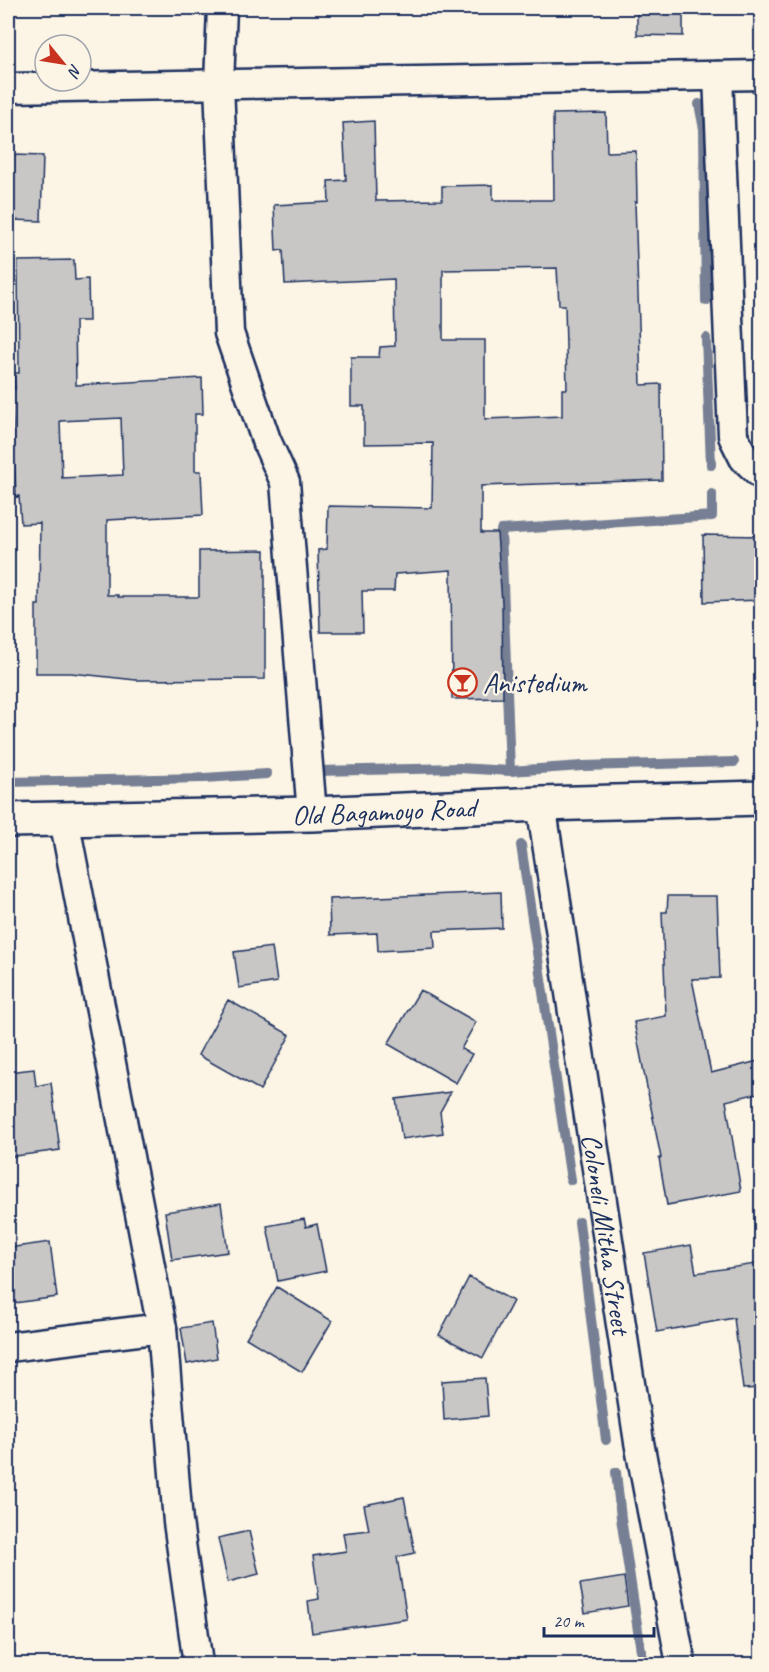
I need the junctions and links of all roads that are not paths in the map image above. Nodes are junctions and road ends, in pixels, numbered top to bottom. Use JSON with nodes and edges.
{"nodes":[{"id":1,"x":222,"y":8,"type":"edge"},
{"id":2,"x":762,"y":75,"type":"edge"},
{"id":3,"x":718,"y":76,"type":"junction"},
{"id":4,"x":219,"y":84,"type":"junction"},
{"id":5,"x":8,"y":88,"type":"edge"},
{"id":6,"x":762,"y":475,"type":"edge"},
{"id":7,"x":762,"y":798,"type":"edge"},
{"id":8,"x":541,"y":804,"type":"junction"},
{"id":9,"x":312,"y":814,"type":"junction"},
{"id":10,"x":64,"y":819,"type":"junction"},
{"id":11,"x":8,"y":820,"type":"edge"},
{"id":12,"x":162,"y":1328,"type":"junction"},
{"id":13,"x":8,"y":1347,"type":"edge"},
{"id":14,"x":198,"y":1665,"type":"edge"},
{"id":15,"x":681,"y":1665,"type":"edge"}],
"edges":[{"from":1,"to":4,"type":"street"},
{"from":2,"to":3,"type":"street"},
{"from":3,"to":4,"type":"street"},
{"from":3,"to":6,"type":"street"},
{"from":4,"to":5,"type":"street"},
{"from":4,"to":9,"type":"street"},
{"from":7,"to":8,"type":"main road","name":"Old Bagamoyo Road"},
{"from":8,"to":9,"type":"main road","name":"Old Bagamoyo Road"},
{"from":8,"to":15,"type":"street","name":"Coloneli Mitha Street"},
{"from":9,"to":10,"type":"main road","name":"Old Bagamoyo Road"},
{"from":10,"to":11,"type":"main road","name":"Old Bagamoyo Road"},
{"from":10,"to":12,"type":"street"},
{"from":12,"to":13,"type":"street"},
{"from":12,"to":14,"type":"street"}]}
